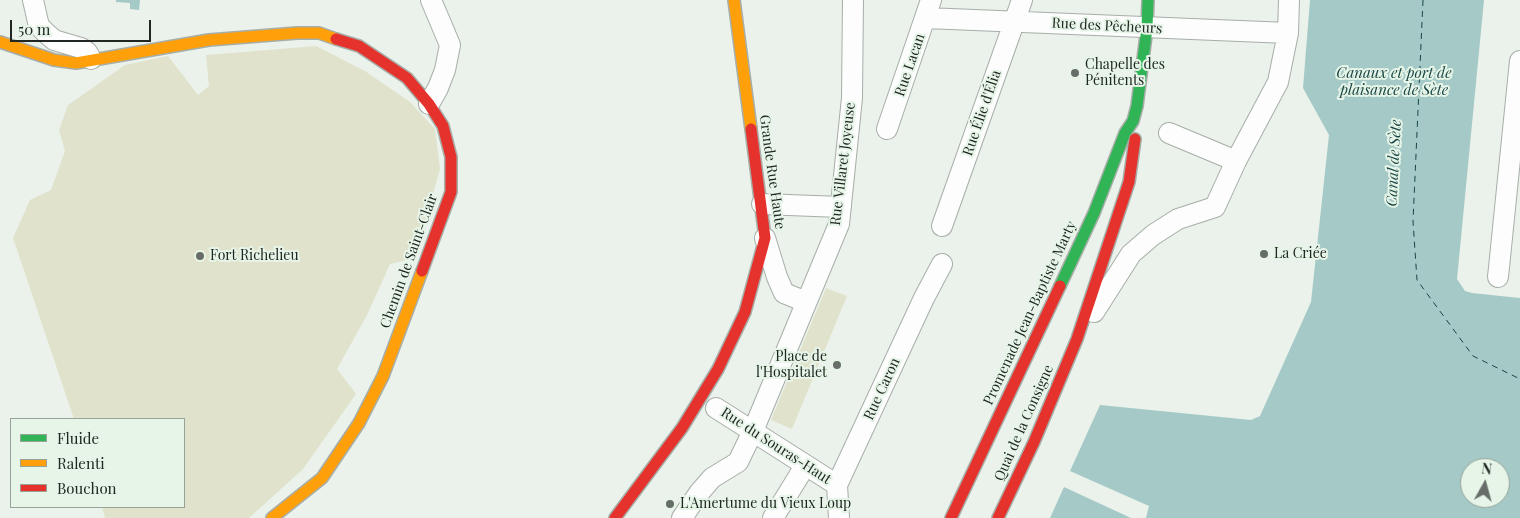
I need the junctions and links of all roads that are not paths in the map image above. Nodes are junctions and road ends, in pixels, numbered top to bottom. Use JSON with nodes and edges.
{"nodes":[{"id":1,"x":32,"y":0,"type":"edge"},
{"id":2,"x":431,"y":0,"type":"edge"},
{"id":3,"x":734,"y":0,"type":"edge"},
{"id":4,"x":853,"y":0,"type":"edge"},
{"id":5,"x":1022,"y":0,"type":"edge"},
{"id":6,"x":1148,"y":0,"type":"edge"},
{"id":7,"x":1289,"y":0,"type":"edge"},
{"id":8,"x":928,"y":9,"type":"edge"},
{"id":9,"x":1014,"y":22,"type":"junction"},
{"id":10,"x":1147,"y":28,"type":"junction"},
{"id":11,"x":1288,"y":34,"type":"junction"},
{"id":12,"x":0,"y":42,"type":"edge"},
{"id":13,"x":91,"y":59,"type":"junction"},
{"id":14,"x":1520,"y":62,"type":"edge"},
{"id":15,"x":429,"y":104,"type":"junction"},
{"id":16,"x":1133,"y":121,"type":"junction"},
{"id":17,"x":887,"y":129,"type":"dead end"},
{"id":18,"x":1169,"y":133,"type":"dead end"},
{"id":19,"x":1236,"y":161,"type":"junction"},
{"id":20,"x":1115,"y":162,"type":"junction"},
{"id":21,"x":1131,"y":170,"type":"junction"},
{"id":22,"x":762,"y":204,"type":"junction"},
{"id":23,"x":841,"y":207,"type":"junction"},
{"id":24,"x":942,"y":226,"type":"dead end"},
{"id":25,"x":765,"y":238,"type":"junction"},
{"id":26,"x":942,"y":264,"type":"dead end"},
{"id":27,"x":1498,"y":277,"type":"dead end"},
{"id":28,"x":806,"y":302,"type":"junction"},
{"id":29,"x":1077,"y":339,"type":"junction"},
{"id":30,"x":716,"y":408,"type":"dead end"},
{"id":31,"x":753,"y":431,"type":"junction"},
{"id":32,"x":805,"y":466,"type":"junction"},
{"id":33,"x":837,"y":485,"type":"junction"},
{"id":34,"x":272,"y":518,"type":"edge"},
{"id":35,"x":615,"y":518,"type":"edge"},
{"id":36,"x":682,"y":518,"type":"edge"},
{"id":37,"x":773,"y":518,"type":"edge"},
{"id":38,"x":839,"y":518,"type":"edge"},
{"id":39,"x":951,"y":518,"type":"edge"},
{"id":40,"x":998,"y":518,"type":"edge"}],
"edges":[{"from":1,"to":13,"type":"street"},
{"from":2,"to":15,"type":"street"},
{"from":3,"to":22,"type":"street","name":"Grande Rue Haute"},
{"from":4,"to":23,"type":"street","name":"Rue Villaret Joyeuse"},
{"from":5,"to":9,"type":"street","name":"Rue Élie d'Élia"},
{"from":6,"to":10,"type":"street"},
{"from":7,"to":11,"type":"street"},
{"from":8,"to":9,"type":"street","name":"Rue des Pêcheurs"},
{"from":8,"to":17,"type":"street","name":"Rue Lacan"},
{"from":9,"to":10,"type":"street","name":"Rue des Pêcheurs"},
{"from":9,"to":24,"type":"street","name":"Rue Élie d'Élia"},
{"from":10,"to":11,"type":"street","name":"Rue des Pêcheurs"},
{"from":10,"to":16,"type":"street"},
{"from":11,"to":19,"type":"street"},
{"from":12,"to":13,"type":"street","name":"Chemin de Saint-Clair"},
{"from":13,"to":15,"type":"street","name":"Chemin de Saint-Clair"},
{"from":14,"to":27,"type":"street"},
{"from":15,"to":34,"type":"street","name":"Chemin de Saint-Clair"},
{"from":16,"to":20,"type":"street","name":"Promenade Jean-Baptiste Marty"},
{"from":16,"to":21,"type":"street","name":"Quai de la Consigne"},
{"from":18,"to":19,"type":"street"},
{"from":19,"to":29,"type":"street"},
{"from":20,"to":21,"type":"street"},
{"from":20,"to":39,"type":"street","name":"Promenade Jean-Baptiste Marty"},
{"from":21,"to":29,"type":"street","name":"Quai de la Consigne"},
{"from":22,"to":23,"type":"street"},
{"from":22,"to":25,"type":"street","name":"Grande Rue Haute"},
{"from":23,"to":28,"type":"street","name":"Rue Villaret Joyeuse"},
{"from":25,"to":28,"type":"street"},
{"from":25,"to":35,"type":"street","name":"Grande Rue Haute"},
{"from":26,"to":33,"type":"street","name":"Rue Caron"},
{"from":28,"to":31,"type":"street","name":"Rue Villaret Joyeuse"},
{"from":29,"to":40,"type":"street","name":"Quai de la Consigne"},
{"from":30,"to":31,"type":"street","name":"Rue du Souras-Haut"},
{"from":31,"to":32,"type":"street","name":"Rue du Souras-Haut"},
{"from":31,"to":36,"type":"street","name":"Rue Villaret Joyeuse"},
{"from":32,"to":33,"type":"street","name":"Rue du Souras-Haut"},
{"from":32,"to":37,"type":"street"},
{"from":33,"to":38,"type":"street","name":"Rue Caron"}]}
